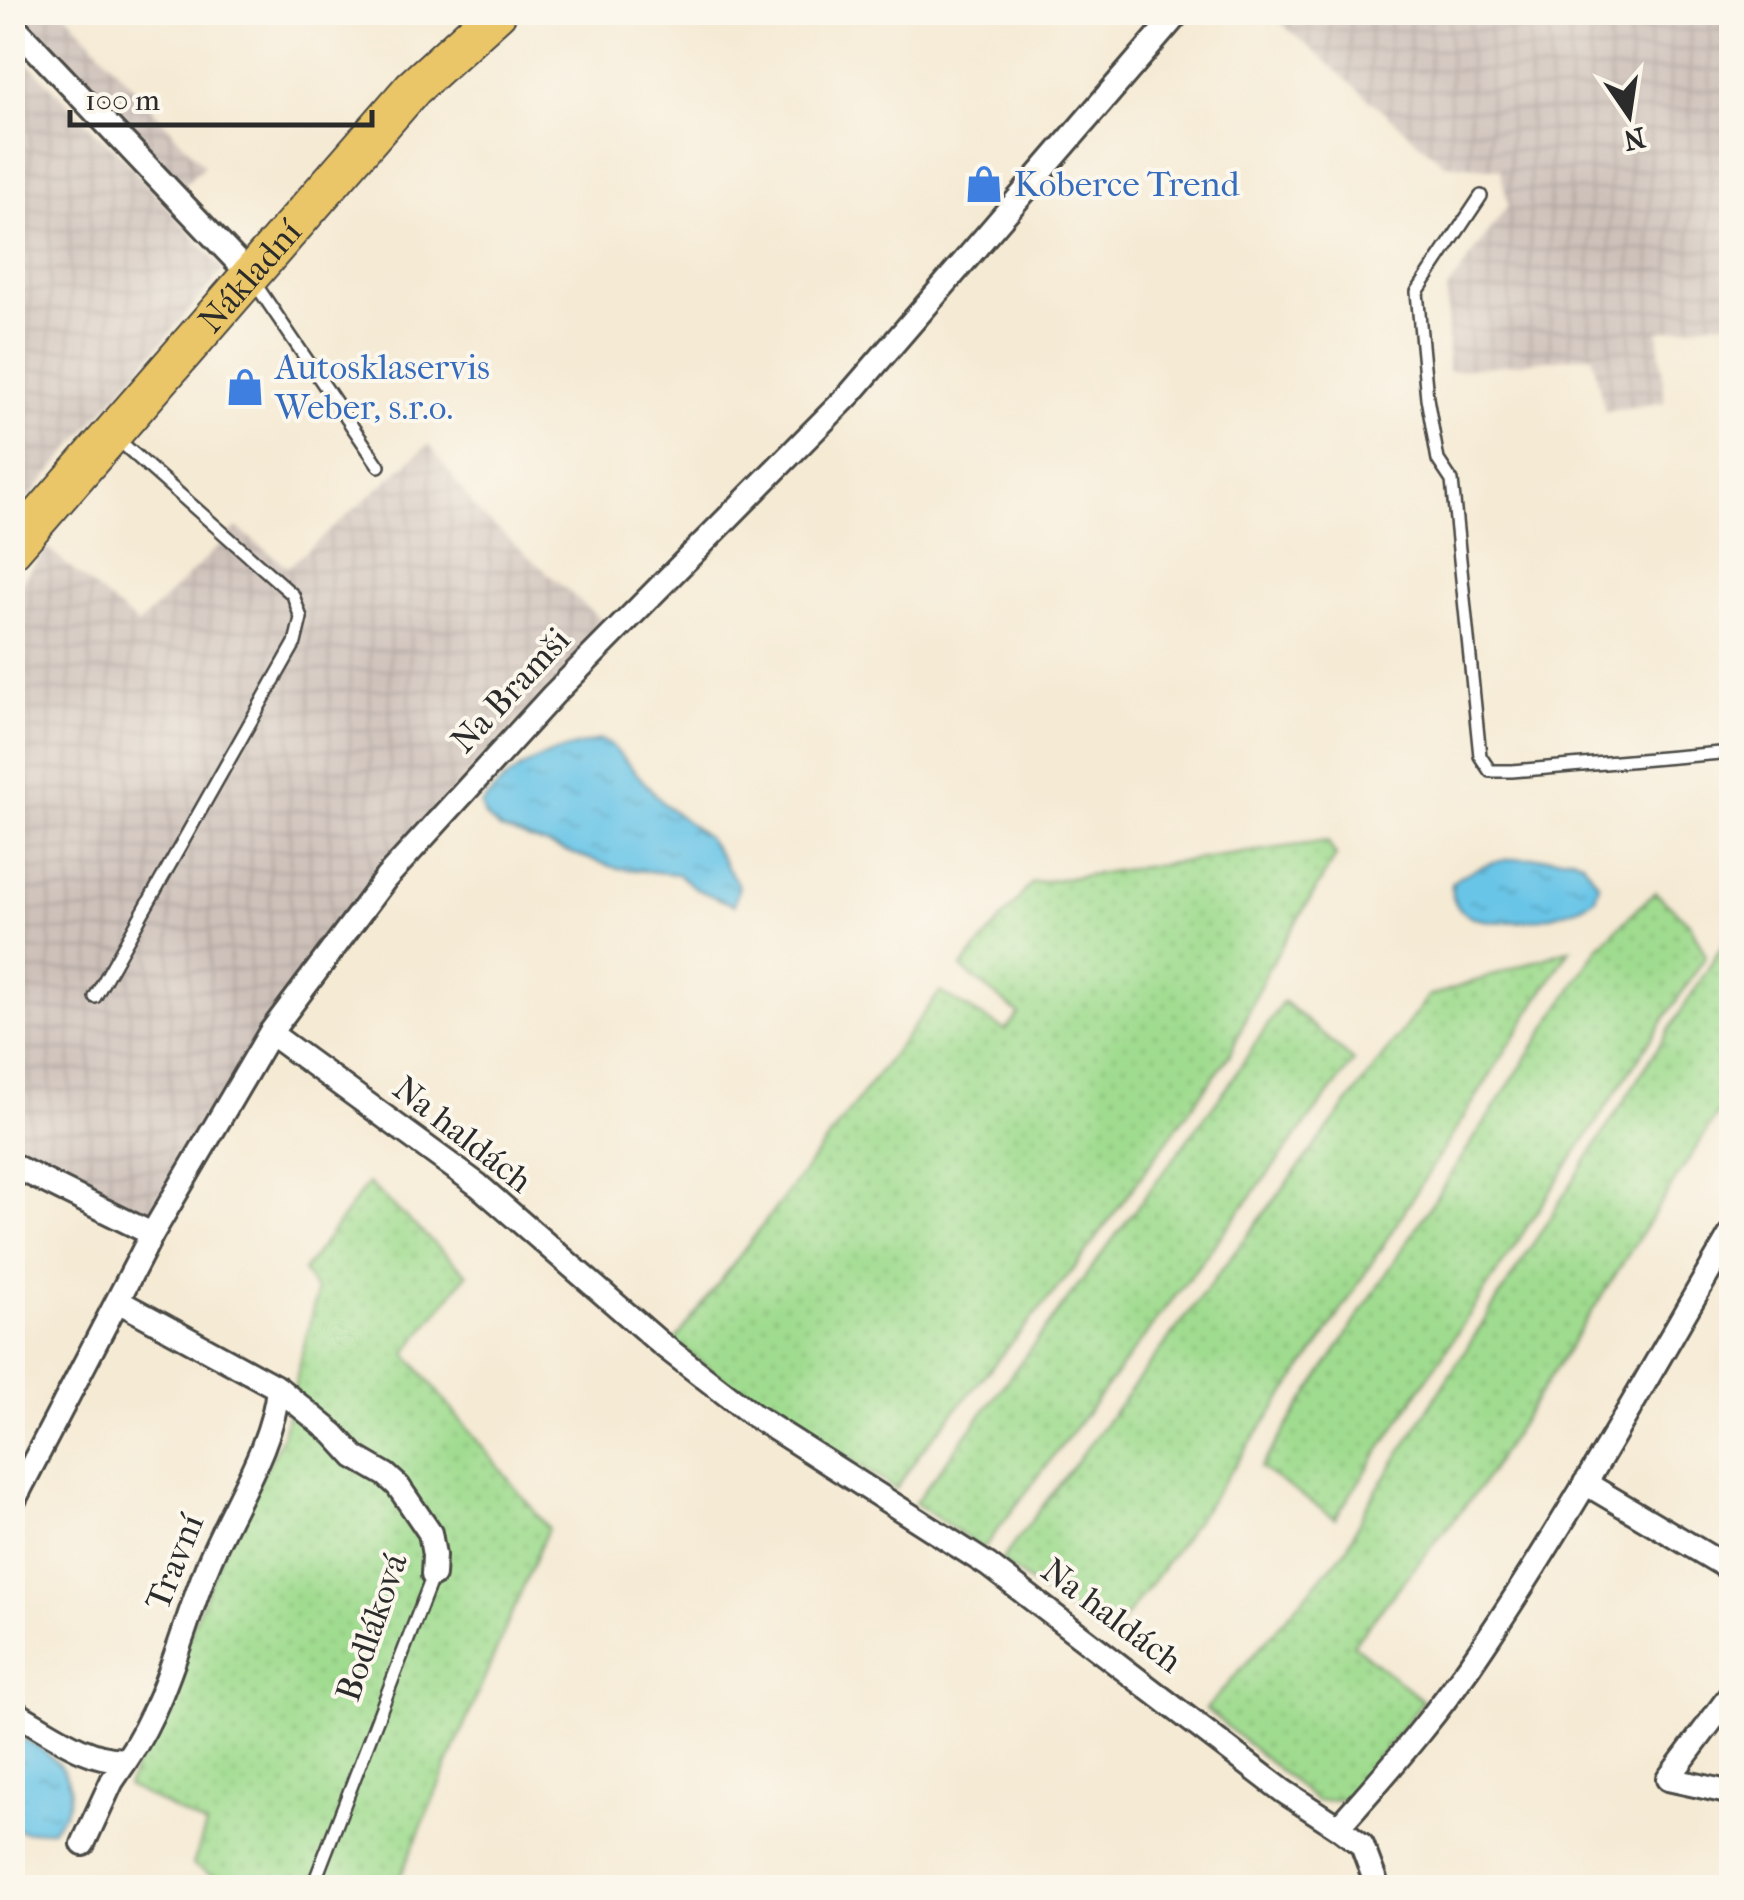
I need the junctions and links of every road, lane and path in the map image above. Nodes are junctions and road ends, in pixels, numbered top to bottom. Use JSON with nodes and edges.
{"nodes":[{"id":1,"x":497,"y":12,"type":"edge"},
{"id":2,"x":1179,"y":12,"type":"edge"},
{"id":3,"x":12,"y":24,"type":"edge"},
{"id":4,"x":1481,"y":196,"type":"dead end"},
{"id":5,"x":249,"y":274,"type":"junction"},
{"id":6,"x":111,"y":434,"type":"junction"},
{"id":7,"x":378,"y":466,"type":"dead end"},
{"id":8,"x":12,"y":549,"type":"edge"},
{"id":9,"x":1732,"y":752,"type":"edge"},
{"id":10,"x":95,"y":997,"type":"dead end"},
{"id":11,"x":270,"y":1033,"type":"junction"},
{"id":12,"x":12,"y":1165,"type":"edge"},
{"id":13,"x":1732,"y":1232,"type":"edge"},
{"id":14,"x":152,"y":1234,"type":"junction"},
{"id":15,"x":118,"y":1301,"type":"junction"},
{"id":16,"x":278,"y":1388,"type":"junction"},
{"id":17,"x":1585,"y":1483,"type":"junction"},
{"id":18,"x":12,"y":1504,"type":"edge"},
{"id":19,"x":1732,"y":1570,"type":"edge"},
{"id":20,"x":433,"y":1575,"type":"joint"},
{"id":21,"x":1732,"y":1693,"type":"edge"},
{"id":22,"x":12,"y":1711,"type":"edge"},
{"id":23,"x":127,"y":1759,"type":"junction"},
{"id":24,"x":1732,"y":1793,"type":"edge"},
{"id":25,"x":1338,"y":1828,"type":"junction"},
{"id":26,"x":84,"y":1844,"type":"dead end"},
{"id":27,"x":312,"y":1888,"type":"edge"},
{"id":28,"x":1378,"y":1888,"type":"edge"}],
"edges":[{"from":1,"to":5,"type":"main road","name":"Nákladní"},
{"from":2,"to":11,"type":"street","name":"Na Bramši"},
{"from":3,"to":5,"type":"street"},
{"from":4,"to":9,"type":"lane"},
{"from":5,"to":6,"type":"main road","name":"Nákladní"},
{"from":5,"to":7,"type":"lane"},
{"from":6,"to":8,"type":"main road","name":"Nákladní"},
{"from":6,"to":10,"type":"lane"},
{"from":11,"to":14,"type":"street","name":"Na Bramši"},
{"from":11,"to":25,"type":"street","name":"Na haldách"},
{"from":12,"to":14,"type":"street"},
{"from":13,"to":17,"type":"street"},
{"from":14,"to":15,"type":"street","name":"Na Bramši"},
{"from":15,"to":16,"type":"street","name":"Bodláková"},
{"from":15,"to":18,"type":"street","name":"Na Bramši"},
{"from":16,"to":20,"type":"street","name":"Bodláková"},
{"from":16,"to":23,"type":"street","name":"Travní"},
{"from":17,"to":19,"type":"street"},
{"from":17,"to":25,"type":"street"},
{"from":20,"to":27,"type":"lane","name":"Bodláková"},
{"from":21,"to":24,"type":"street"},
{"from":22,"to":23,"type":"street"},
{"from":23,"to":26,"type":"street","name":"Travní"},
{"from":25,"to":28,"type":"street","name":"Na haldách"}]}
